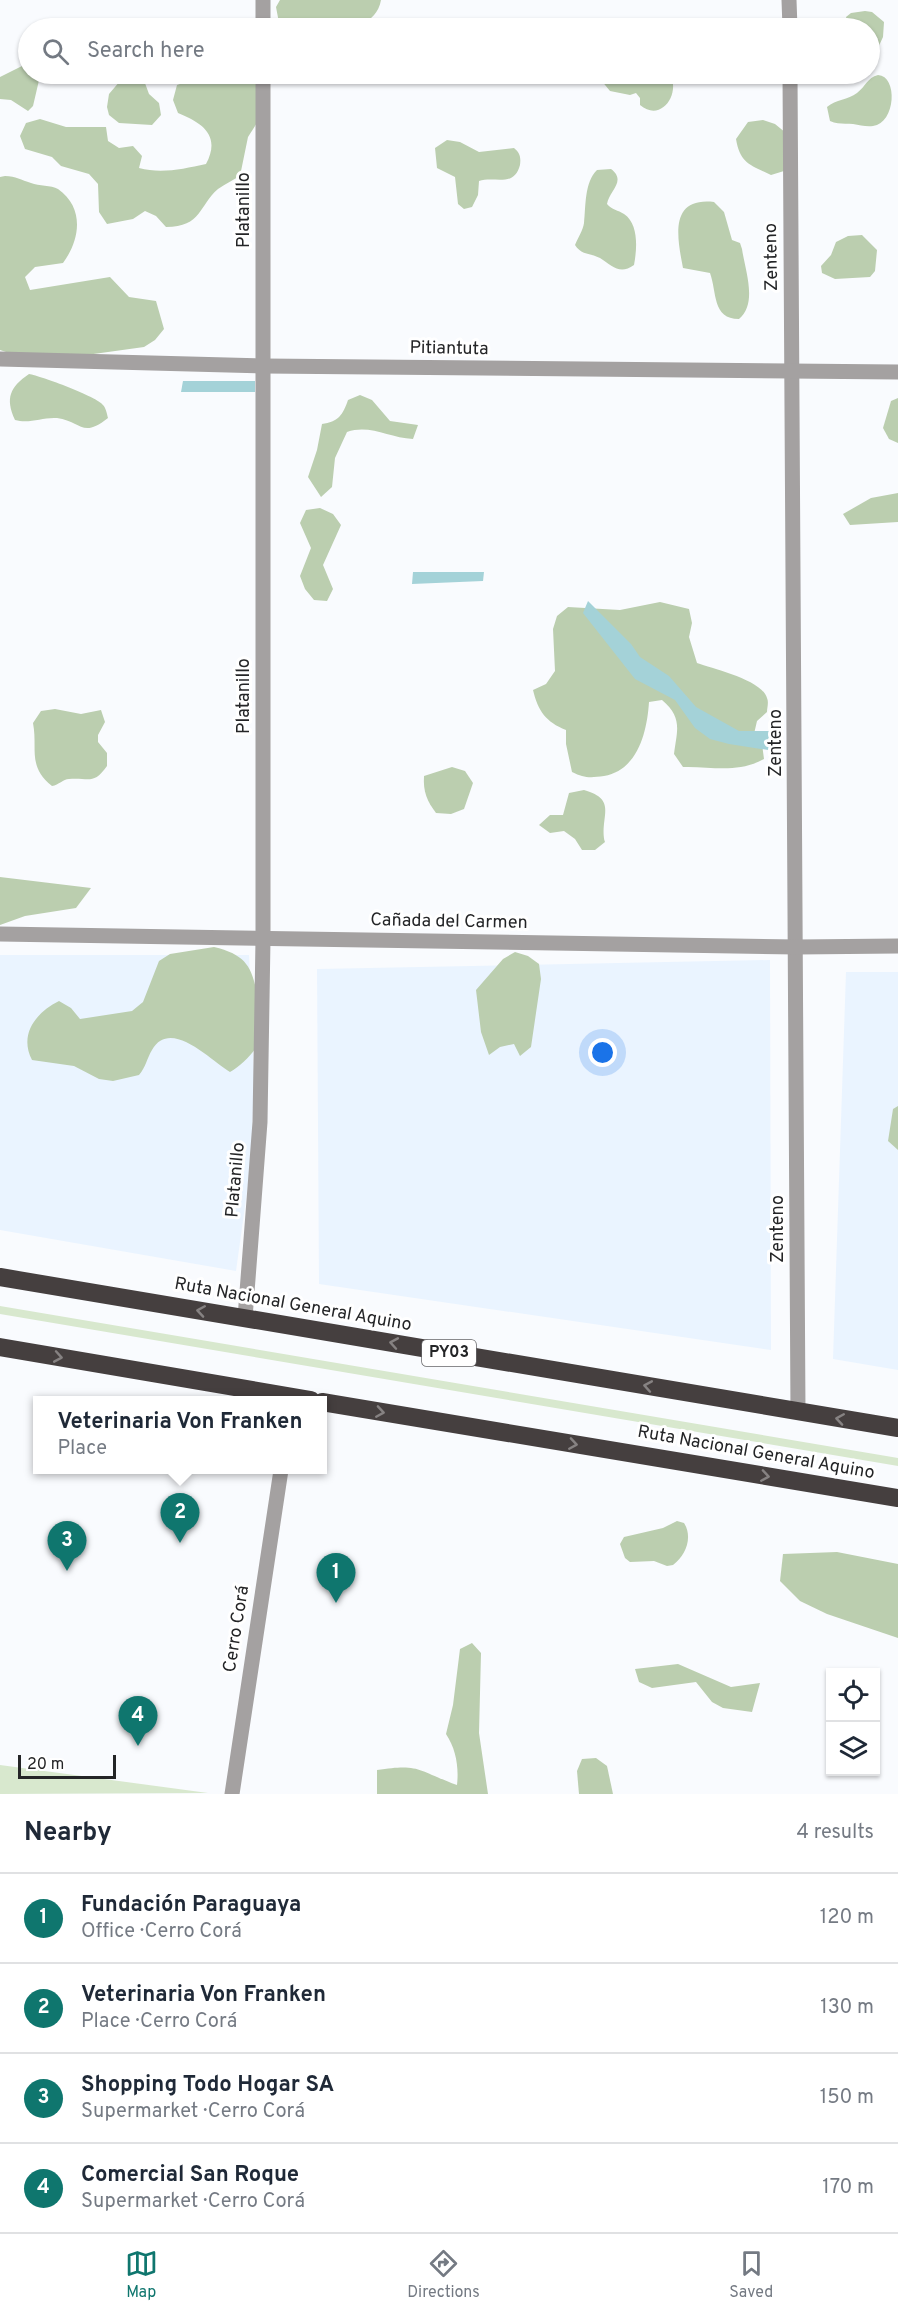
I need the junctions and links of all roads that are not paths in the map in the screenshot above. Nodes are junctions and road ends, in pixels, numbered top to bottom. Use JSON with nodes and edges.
{"nodes":[{"id":1,"x":263,"y":0,"type":"edge"},
{"id":2,"x":789,"y":0,"type":"edge"},
{"id":3,"x":263,"y":18,"type":"edge"},
{"id":4,"x":789,"y":18,"type":"edge"},
{"id":5,"x":263,"y":84,"type":"edge"},
{"id":6,"x":790,"y":84,"type":"edge"},
{"id":7,"x":0,"y":359,"type":"edge"},
{"id":8,"x":264,"y":366,"type":"junction"},
{"id":9,"x":793,"y":372,"type":"junction"},
{"id":10,"x":898,"y":372,"type":"edge"},
{"id":11,"x":0,"y":934,"type":"edge"},
{"id":12,"x":263,"y":939,"type":"junction"},
{"id":13,"x":898,"y":946,"type":"edge"},
{"id":14,"x":797,"y":947,"type":"junction"},
{"id":15,"x":0,"y":1277,"type":"edge"},
{"id":16,"x":245,"y":1318,"type":"junction"},
{"id":17,"x":0,"y":1347,"type":"edge"},
{"id":18,"x":274,"y":1396,"type":"edge"},
{"id":19,"x":327,"y":1403,"type":"edge"},
{"id":20,"x":798,"y":1412,"type":"junction"},
{"id":21,"x":898,"y":1428,"type":"edge"},
{"id":22,"x":279,"y":1474,"type":"edge"},
{"id":23,"x":898,"y":1498,"type":"edge"},
{"id":24,"x":232,"y":1794,"type":"edge"}],
"edges":[{"from":1,"to":3,"type":"street"},
{"from":2,"to":4,"type":"street"},
{"from":5,"to":8,"type":"street","name":"Platanillo"},
{"from":6,"to":9,"type":"street","name":"Zenteno"},
{"from":7,"to":8,"type":"street","name":"Pitiantuta"},
{"from":8,"to":9,"type":"street","name":"Pitiantuta"},
{"from":8,"to":12,"type":"street","name":"Platanillo"},
{"from":9,"to":10,"type":"street","name":"Pitiantuta"},
{"from":9,"to":14,"type":"street","name":"Zenteno"},
{"from":11,"to":12,"type":"street","name":"Cañada del Carmen"},
{"from":12,"to":14,"type":"street","name":"Cañada del Carmen"},
{"from":12,"to":16,"type":"street","name":"Platanillo"},
{"from":13,"to":14,"type":"street","name":"Cañada del Carmen"},
{"from":14,"to":20,"type":"street","name":"Zenteno"},
{"from":16,"to":15,"type":"highway","name":"Ruta Nacional General Aquino","number":"PY03","one_way":true},
{"from":20,"to":16,"type":"highway","name":"Ruta Nacional General Aquino","number":"PY03","one_way":true},
{"from":17,"to":18,"type":"highway","one_way":true},
{"from":19,"to":23,"type":"highway","name":"Ruta Nacional General Aquino","one_way":true},
{"from":21,"to":20,"type":"highway","name":"Ruta Nacional General Aquino","number":"PY03","one_way":true},
{"from":22,"to":24,"type":"street","name":"Cerro Corá"}]}
